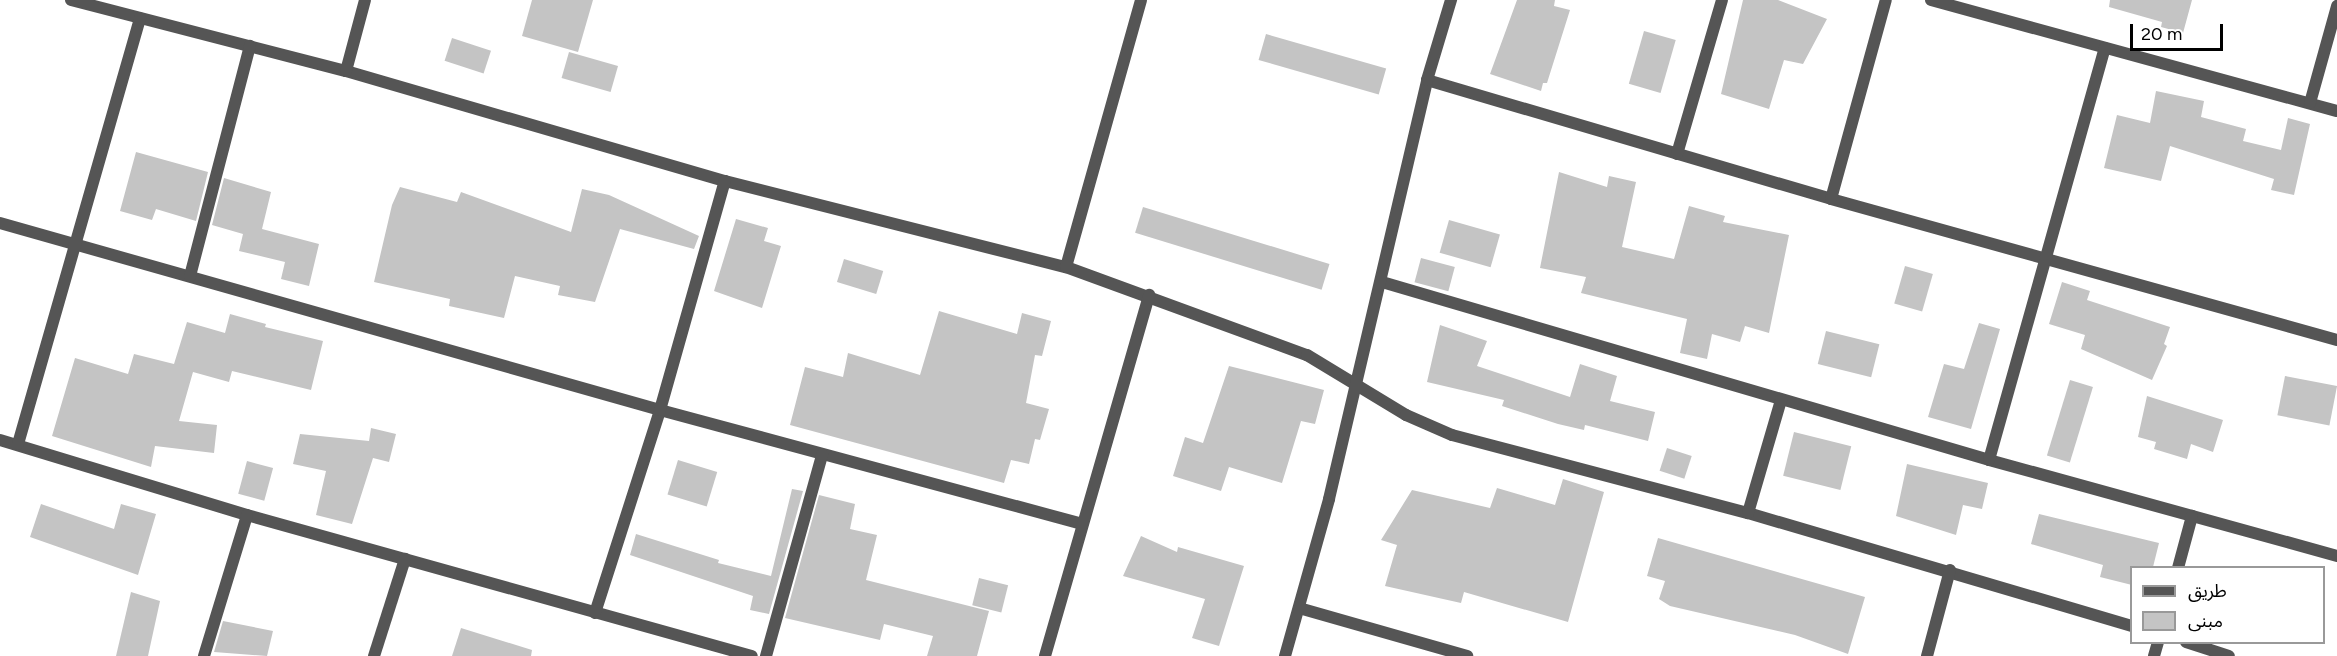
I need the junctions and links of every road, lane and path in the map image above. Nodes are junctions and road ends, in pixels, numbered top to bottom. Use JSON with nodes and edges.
{"nodes":[{"id":1,"x":71,"y":0,"type":"edge"},
{"id":2,"x":365,"y":0,"type":"edge"},
{"id":3,"x":1141,"y":0,"type":"edge"},
{"id":4,"x":1451,"y":0,"type":"edge"},
{"id":5,"x":1722,"y":0,"type":"edge"},
{"id":6,"x":1886,"y":0,"type":"edge"},
{"id":7,"x":1931,"y":0,"type":"edge"},
{"id":8,"x":2337,"y":6,"type":"edge"},
{"id":9,"x":140,"y":18,"type":"junction"},
{"id":10,"x":250,"y":46,"type":"junction"},
{"id":11,"x":2105,"y":48,"type":"junction"},
{"id":12,"x":346,"y":71,"type":"junction"},
{"id":13,"x":1427,"y":80,"type":"junction"},
{"id":14,"x":2310,"y":103,"type":"junction"},
{"id":15,"x":2337,"y":111,"type":"edge"},
{"id":16,"x":1677,"y":154,"type":"junction"},
{"id":17,"x":725,"y":182,"type":"junction"},
{"id":18,"x":1831,"y":199,"type":"junction"},
{"id":19,"x":0,"y":222,"type":"edge"},
{"id":20,"x":75,"y":244,"type":"junction"},
{"id":21,"x":2049,"y":259,"type":"junction"},
{"id":22,"x":1066,"y":267,"type":"junction"},
{"id":23,"x":190,"y":276,"type":"junction"},
{"id":24,"x":1382,"y":282,"type":"junction"},
{"id":25,"x":1149,"y":295,"type":"junction"},
{"id":26,"x":2337,"y":340,"type":"edge"},
{"id":27,"x":1356,"y":383,"type":"junction"},
{"id":28,"x":1781,"y":399,"type":"junction"},
{"id":29,"x":660,"y":410,"type":"junction"},
{"id":30,"x":0,"y":440,"type":"edge"},
{"id":31,"x":18,"y":444,"type":"junction"},
{"id":32,"x":822,"y":455,"type":"junction"},
{"id":33,"x":1989,"y":460,"type":"junction"},
{"id":34,"x":1749,"y":513,"type":"junction"},
{"id":35,"x":247,"y":516,"type":"junction"},
{"id":36,"x":2192,"y":516,"type":"junction"},
{"id":37,"x":1082,"y":524,"type":"junction"},
{"id":38,"x":2337,"y":556,"type":"edge"},
{"id":39,"x":405,"y":560,"type":"junction"},
{"id":40,"x":2178,"y":566,"type":"edge"},
{"id":41,"x":1950,"y":570,"type":"junction"},
{"id":42,"x":1299,"y":609,"type":"junction"},
{"id":43,"x":595,"y":613,"type":"junction"},
{"id":44,"x":2130,"y":625,"type":"edge"},
{"id":45,"x":2192,"y":644,"type":"edge"},
{"id":46,"x":1046,"y":654,"type":"edge"},
{"id":47,"x":204,"y":656,"type":"edge"},
{"id":48,"x":374,"y":656,"type":"edge"},
{"id":49,"x":752,"y":656,"type":"edge"},
{"id":50,"x":766,"y":656,"type":"edge"},
{"id":51,"x":1060,"y":656,"type":"edge"},
{"id":52,"x":1285,"y":656,"type":"edge"},
{"id":53,"x":1467,"y":656,"type":"edge"},
{"id":54,"x":1928,"y":656,"type":"edge"},
{"id":55,"x":2229,"y":656,"type":"edge"}],
"edges":[{"from":1,"to":9,"type":"street"},
{"from":2,"to":12,"type":"street"},
{"from":3,"to":22,"type":"street"},
{"from":4,"to":13,"type":"street"},
{"from":5,"to":16,"type":"street"},
{"from":6,"to":18,"type":"street"},
{"from":7,"to":11,"type":"street"},
{"from":8,"to":14,"type":"street"},
{"from":9,"to":10,"type":"street"},
{"from":9,"to":20,"type":"street"},
{"from":10,"to":12,"type":"street"},
{"from":10,"to":23,"type":"street"},
{"from":11,"to":14,"type":"street"},
{"from":11,"to":21,"type":"street"},
{"from":12,"to":17,"type":"street"},
{"from":13,"to":16,"type":"street"},
{"from":13,"to":24,"type":"street"},
{"from":14,"to":15,"type":"street"},
{"from":16,"to":18,"type":"street"},
{"from":17,"to":22,"type":"street"},
{"from":17,"to":29,"type":"street"},
{"from":18,"to":21,"type":"street"},
{"from":19,"to":20,"type":"street"},
{"from":20,"to":23,"type":"street"},
{"from":20,"to":31,"type":"street"},
{"from":21,"to":26,"type":"street"},
{"from":21,"to":33,"type":"street"},
{"from":22,"to":25,"type":"street"},
{"from":23,"to":29,"type":"street"},
{"from":24,"to":27,"type":"street"},
{"from":24,"to":28,"type":"street"},
{"from":25,"to":27,"type":"street"},
{"from":25,"to":37,"type":"street"},
{"from":27,"to":34,"type":"street"},
{"from":27,"to":42,"type":"street"},
{"from":28,"to":33,"type":"street"},
{"from":28,"to":34,"type":"street"},
{"from":29,"to":32,"type":"street"},
{"from":29,"to":43,"type":"street"},
{"from":30,"to":31,"type":"street"},
{"from":31,"to":35,"type":"street"},
{"from":32,"to":37,"type":"street"},
{"from":32,"to":50,"type":"street"},
{"from":33,"to":36,"type":"street"},
{"from":34,"to":41,"type":"street"},
{"from":35,"to":39,"type":"street"},
{"from":35,"to":47,"type":"street"},
{"from":36,"to":38,"type":"street"},
{"from":36,"to":40,"type":"street"},
{"from":37,"to":46,"type":"street"},
{"from":39,"to":43,"type":"street"},
{"from":39,"to":48,"type":"street"},
{"from":41,"to":44,"type":"street"},
{"from":41,"to":54,"type":"street"},
{"from":42,"to":52,"type":"street"},
{"from":42,"to":53,"type":"street"},
{"from":43,"to":49,"type":"street"},
{"from":45,"to":55,"type":"street"},
{"from":46,"to":51,"type":"street"}]}
